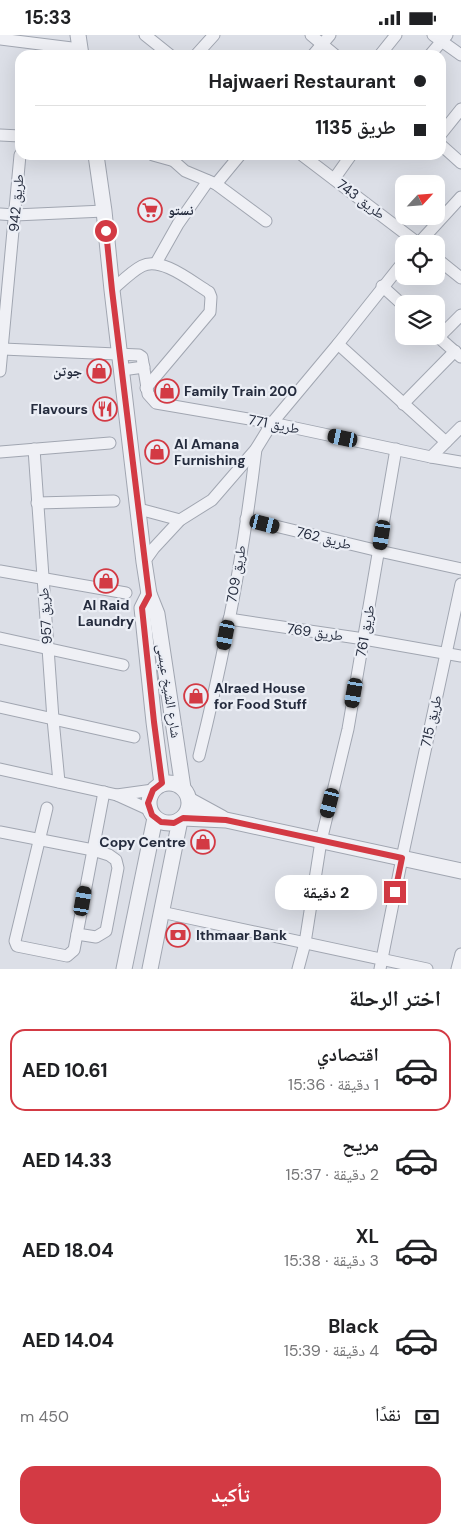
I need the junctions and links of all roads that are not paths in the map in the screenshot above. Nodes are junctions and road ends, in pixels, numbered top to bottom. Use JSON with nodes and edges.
{"nodes":[{"id":1,"x":145,"y":35,"type":"edge"},
{"id":2,"x":214,"y":35,"type":"edge"},
{"id":3,"x":311,"y":35,"type":"edge"},
{"id":4,"x":330,"y":35,"type":"edge"},
{"id":5,"x":396,"y":35,"type":"edge"},
{"id":6,"x":441,"y":37,"type":"edge"},
{"id":7,"x":0,"y":39,"type":"edge"},
{"id":8,"x":27,"y":43,"type":"junction"},
{"id":9,"x":322,"y":45,"type":"junction"},
{"id":10,"x":80,"y":46,"type":"edge"},
{"id":11,"x":26,"y":50,"type":"edge"},
{"id":12,"x":164,"y":50,"type":"edge"},
{"id":13,"x":200,"y":50,"type":"edge"},
{"id":14,"x":318,"y":50,"type":"edge"},
{"id":15,"x":328,"y":50,"type":"edge"},
{"id":16,"x":384,"y":50,"type":"edge"},
{"id":17,"x":433,"y":50,"type":"edge"},
{"id":18,"x":461,"y":55,"type":"edge"},
{"id":19,"x":460,"y":111,"type":"edge"},
{"id":20,"x":446,"y":128,"type":"edge"},
{"id":21,"x":0,"y":135,"type":"edge"},
{"id":22,"x":15,"y":136,"type":"edge"},
{"id":23,"x":446,"y":150,"type":"edge"},
{"id":24,"x":20,"y":160,"type":"edge"},
{"id":25,"x":97,"y":160,"type":"edge"},
{"id":26,"x":172,"y":160,"type":"edge"},
{"id":27,"x":235,"y":160,"type":"edge"},
{"id":28,"x":309,"y":160,"type":"edge"},
{"id":29,"x":347,"y":160,"type":"edge"},
{"id":30,"x":461,"y":163,"type":"edge"},
{"id":31,"x":334,"y":179,"type":"junction"},
{"id":32,"x":212,"y":182,"type":"junction"},
{"id":33,"x":461,"y":197,"type":"edge"},
{"id":34,"x":104,"y":211,"type":"junction"},
{"id":35,"x":0,"y":213,"type":"edge"},
{"id":36,"x":15,"y":215,"type":"junction"},
{"id":37,"x":266,"y":221,"type":"dead end"},
{"id":38,"x":407,"y":235,"type":"edge"},
{"id":39,"x":427,"y":235,"type":"edge"},
{"id":40,"x":156,"y":263,"type":"junction"},
{"id":41,"x":445,"y":265,"type":"edge"},
{"id":42,"x":395,"y":271,"type":"edge"},
{"id":43,"x":5,"y":276,"type":"edge"},
{"id":44,"x":461,"y":278,"type":"edge"},
{"id":45,"x":382,"y":286,"type":"junction"},
{"id":46,"x":112,"y":290,"type":"junction"},
{"id":47,"x":395,"y":298,"type":"edge"},
{"id":48,"x":461,"y":315,"type":"edge"},
{"id":49,"x":445,"y":330,"type":"edge"},
{"id":50,"x":445,"y":342,"type":"edge"},
{"id":51,"x":338,"y":344,"type":"junction"},
{"id":52,"x":3,"y":349,"type":"junction"},
{"id":53,"x":458,"y":354,"type":"edge"},
{"id":54,"x":120,"y":355,"type":"junction"},
{"id":55,"x":0,"y":366,"type":"edge"},
{"id":56,"x":144,"y":367,"type":"junction"},
{"id":57,"x":122,"y":370,"type":"junction"},
{"id":58,"x":0,"y":371,"type":"edge"},
{"id":59,"x":146,"y":388,"type":"junction"},
{"id":60,"x":403,"y":404,"type":"junction"},
{"id":61,"x":272,"y":423,"type":"junction"},
{"id":62,"x":461,"y":427,"type":"edge"},
{"id":63,"x":446,"y":442,"type":"junction"},
{"id":64,"x":110,"y":443,"type":"dead end"},
{"id":65,"x":34,"y":449,"type":"junction"},
{"id":66,"x":256,"y":449,"type":"junction"},
{"id":67,"x":396,"y":449,"type":"junction"},
{"id":68,"x":0,"y":452,"type":"edge"},
{"id":69,"x":431,"y":457,"type":"junction"},
{"id":70,"x":461,"y":462,"type":"edge"},
{"id":71,"x":114,"y":501,"type":"dead end"},
{"id":72,"x":37,"y":503,"type":"junction"},
{"id":73,"x":139,"y":509,"type":"junction"},
{"id":74,"x":246,"y":519,"type":"junction"},
{"id":75,"x":180,"y":521,"type":"junction"},
{"id":76,"x":379,"y":551,"type":"junction"},
{"id":77,"x":144,"y":562,"type":"junction"},
{"id":78,"x":461,"y":569,"type":"edge"},
{"id":79,"x":0,"y":571,"type":"edge"},
{"id":80,"x":42,"y":579,"type":"junction"},
{"id":81,"x":461,"y":584,"type":"edge"},
{"id":82,"x":126,"y":593,"type":"dead end"},
{"id":83,"x":149,"y":595,"type":"junction"},
{"id":84,"x":229,"y":619,"type":"junction"},
{"id":85,"x":0,"y":638,"type":"edge"},
{"id":86,"x":364,"y":639,"type":"junction"},
{"id":87,"x":48,"y":648,"type":"junction"},
{"id":88,"x":446,"y":652,"type":"junction"},
{"id":89,"x":461,"y":656,"type":"edge"},
{"id":90,"x":122,"y":665,"type":"dead end"},
{"id":91,"x":0,"y":707,"type":"edge"},
{"id":92,"x":53,"y":719,"type":"junction"},
{"id":93,"x":134,"y":737,"type":"dead end"},
{"id":94,"x":199,"y":756,"type":"dead end"},
{"id":95,"x":0,"y":769,"type":"edge"},
{"id":96,"x":59,"y":782,"type":"junction"},
{"id":97,"x":158,"y":787,"type":"junction"},
{"id":98,"x":104,"y":792,"type":"junction"},
{"id":99,"x":186,"y":794,"type":"junction"},
{"id":100,"x":117,"y":795,"type":"junction"},
{"id":101,"x":47,"y":808,"type":"dead end"},
{"id":102,"x":152,"y":814,"type":"junction"},
{"id":103,"x":181,"y":819,"type":"junction"},
{"id":104,"x":226,"y":820,"type":"junction"},
{"id":105,"x":0,"y":833,"type":"edge"},
{"id":106,"x":39,"y":839,"type":"junction"},
{"id":107,"x":321,"y":841,"type":"junction"},
{"id":108,"x":93,"y":850,"type":"junction"},
{"id":109,"x":402,"y":858,"type":"junction"},
{"id":110,"x":461,"y":871,"type":"edge"},
{"id":111,"x":161,"y":912,"type":"junction"},
{"id":112,"x":77,"y":934,"type":"junction"},
{"id":113,"x":304,"y":943,"type":"junction"},
{"id":114,"x":461,"y":954,"type":"edge"},
{"id":115,"x":382,"y":964,"type":"edge"},
{"id":116,"x":124,"y":969,"type":"edge"},
{"id":117,"x":150,"y":969,"type":"edge"},
{"id":118,"x":298,"y":969,"type":"edge"},
{"id":119,"x":426,"y":969,"type":"edge"},
{"id":120,"x":458,"y":969,"type":"edge"}],
"edges":[{"from":1,"to":12,"type":"street"},
{"from":2,"to":13,"type":"street"},
{"from":3,"to":9,"type":"street"},
{"from":4,"to":9,"type":"street"},
{"from":5,"to":16,"type":"street"},
{"from":6,"to":17,"type":"street"},
{"from":6,"to":18,"type":"street"},
{"from":7,"to":8,"type":"street"},
{"from":8,"to":10,"type":"street"},
{"from":8,"to":11,"type":"street"},
{"from":9,"to":14,"type":"street"},
{"from":9,"to":15,"type":"street"},
{"from":19,"to":20,"type":"street"},
{"from":21,"to":22,"type":"street"},
{"from":23,"to":30,"type":"street"},
{"from":24,"to":36,"type":"street","name":"طريق 942"},
{"from":25,"to":34,"type":"street","name":"شارع الشيخ عيسى"},
{"from":26,"to":32,"type":"street"},
{"from":27,"to":32,"type":"street"},
{"from":28,"to":31,"type":"street","name":"طريق 743"},
{"from":29,"to":31,"type":"street"},
{"from":31,"to":38,"type":"street","name":"طريق 743"},
{"from":32,"to":37,"type":"street"},
{"from":32,"to":40,"type":"street"},
{"from":33,"to":39,"type":"street"},
{"from":34,"to":36,"type":"street"},
{"from":34,"to":46,"type":"street","name":"شارع الشيخ عيسى"},
{"from":35,"to":36,"type":"street"},
{"from":36,"to":43,"type":"street","name":"طريق 942"},
{"from":40,"to":46,"type":"street"},
{"from":40,"to":59,"type":"street"},
{"from":41,"to":44,"type":"street"},
{"from":42,"to":45,"type":"street","name":"طريق 709"},
{"from":43,"to":52,"type":"street","name":"طريق 942"},
{"from":45,"to":47,"type":"street"},
{"from":45,"to":51,"type":"street","name":"طريق 709"},
{"from":46,"to":54,"type":"street","name":"شارع الشيخ عيسى"},
{"from":48,"to":49,"type":"street"},
{"from":50,"to":53,"type":"street"},
{"from":51,"to":60,"type":"street"},
{"from":51,"to":61,"type":"street","name":"طريق 709"},
{"from":52,"to":54,"type":"street"},
{"from":52,"to":55,"type":"street","name":"طريق 942"},
{"from":53,"to":60,"type":"street"},
{"from":54,"to":56,"type":"street"},
{"from":54,"to":57,"type":"street","name":"شارع الشيخ عيسى"},
{"from":55,"to":58,"type":"street","name":"طريق 942"},
{"from":56,"to":57,"type":"street"},
{"from":56,"to":59,"type":"street"},
{"from":57,"to":73,"type":"street","name":"شارع الشيخ عيسى"},
{"from":59,"to":61,"type":"street","name":"طريق 771"},
{"from":60,"to":63,"type":"street"},
{"from":61,"to":66,"type":"street","name":"طريق 709"},
{"from":61,"to":67,"type":"street","name":"طريق 771"},
{"from":62,"to":63,"type":"street"},
{"from":63,"to":69,"type":"street"},
{"from":64,"to":65,"type":"street"},
{"from":65,"to":68,"type":"street"},
{"from":65,"to":72,"type":"street","name":"طريق 957"},
{"from":66,"to":74,"type":"street","name":"طريق 709"},
{"from":66,"to":75,"type":"street","name":"طريق 709"},
{"from":67,"to":69,"type":"street","name":"طريق 771"},
{"from":67,"to":76,"type":"street","name":"طريق 761"},
{"from":69,"to":70,"type":"street","name":"طريق 771"},
{"from":71,"to":72,"type":"street"},
{"from":72,"to":80,"type":"street","name":"طريق 957"},
{"from":73,"to":75,"type":"street"},
{"from":73,"to":77,"type":"street","name":"شارع الشيخ عيسى"},
{"from":74,"to":76,"type":"street","name":"طريق 762"},
{"from":74,"to":84,"type":"street","name":"طريق 709"},
{"from":75,"to":77,"type":"street","name":"طريق 709"},
{"from":76,"to":78,"type":"street","name":"طريق 762"},
{"from":76,"to":86,"type":"street","name":"طريق 761"},
{"from":77,"to":83,"type":"street","name":"شارع الشيخ عيسى"},
{"from":79,"to":80,"type":"street"},
{"from":80,"to":82,"type":"street"},
{"from":80,"to":87,"type":"street","name":"طريق 957"},
{"from":81,"to":88,"type":"street","name":"طريق 715"},
{"from":83,"to":97,"type":"street","name":"شارع الشيخ عيسى"},
{"from":83,"to":99,"type":"street","name":"شارع الشيخ عيسى"},
{"from":84,"to":86,"type":"street","name":"طريق 769"},
{"from":84,"to":94,"type":"street","name":"طريق 709"},
{"from":85,"to":87,"type":"street"},
{"from":86,"to":88,"type":"street","name":"طريق 769"},
{"from":86,"to":107,"type":"street","name":"طريق 761"},
{"from":87,"to":90,"type":"street"},
{"from":87,"to":92,"type":"street","name":"طريق 957"},
{"from":88,"to":89,"type":"street","name":"طريق 769"},
{"from":88,"to":109,"type":"street","name":"طريق 715"},
{"from":91,"to":92,"type":"street"},
{"from":92,"to":93,"type":"street"},
{"from":92,"to":96,"type":"street","name":"طريق 957"},
{"from":95,"to":96,"type":"street"},
{"from":96,"to":98,"type":"street"},
{"from":97,"to":99,"type":"street"},
{"from":97,"to":100,"type":"street"},
{"from":97,"to":102,"type":"street"},
{"from":98,"to":100,"type":"street"},
{"from":98,"to":108,"type":"street"},
{"from":99,"to":103,"type":"street"},
{"from":99,"to":104,"type":"street"},
{"from":100,"to":102,"type":"street"},
{"from":101,"to":106,"type":"street"},
{"from":102,"to":103,"type":"street"},
{"from":102,"to":116,"type":"street"},
{"from":103,"to":104,"type":"street"},
{"from":103,"to":111,"type":"street"},
{"from":104,"to":107,"type":"street"},
{"from":105,"to":106,"type":"street"},
{"from":106,"to":108,"type":"street"},
{"from":106,"to":112,"type":"street"},
{"from":107,"to":109,"type":"street"},
{"from":107,"to":113,"type":"street","name":"طريق 761"},
{"from":108,"to":112,"type":"street"},
{"from":108,"to":112,"type":"street"},
{"from":109,"to":110,"type":"street"},
{"from":109,"to":115,"type":"street","name":"طريق 715"},
{"from":111,"to":113,"type":"street"},
{"from":111,"to":117,"type":"street"},
{"from":113,"to":115,"type":"street"},
{"from":113,"to":118,"type":"street","name":"طريق 761"},
{"from":114,"to":120,"type":"street"},
{"from":115,"to":119,"type":"street"}]}
